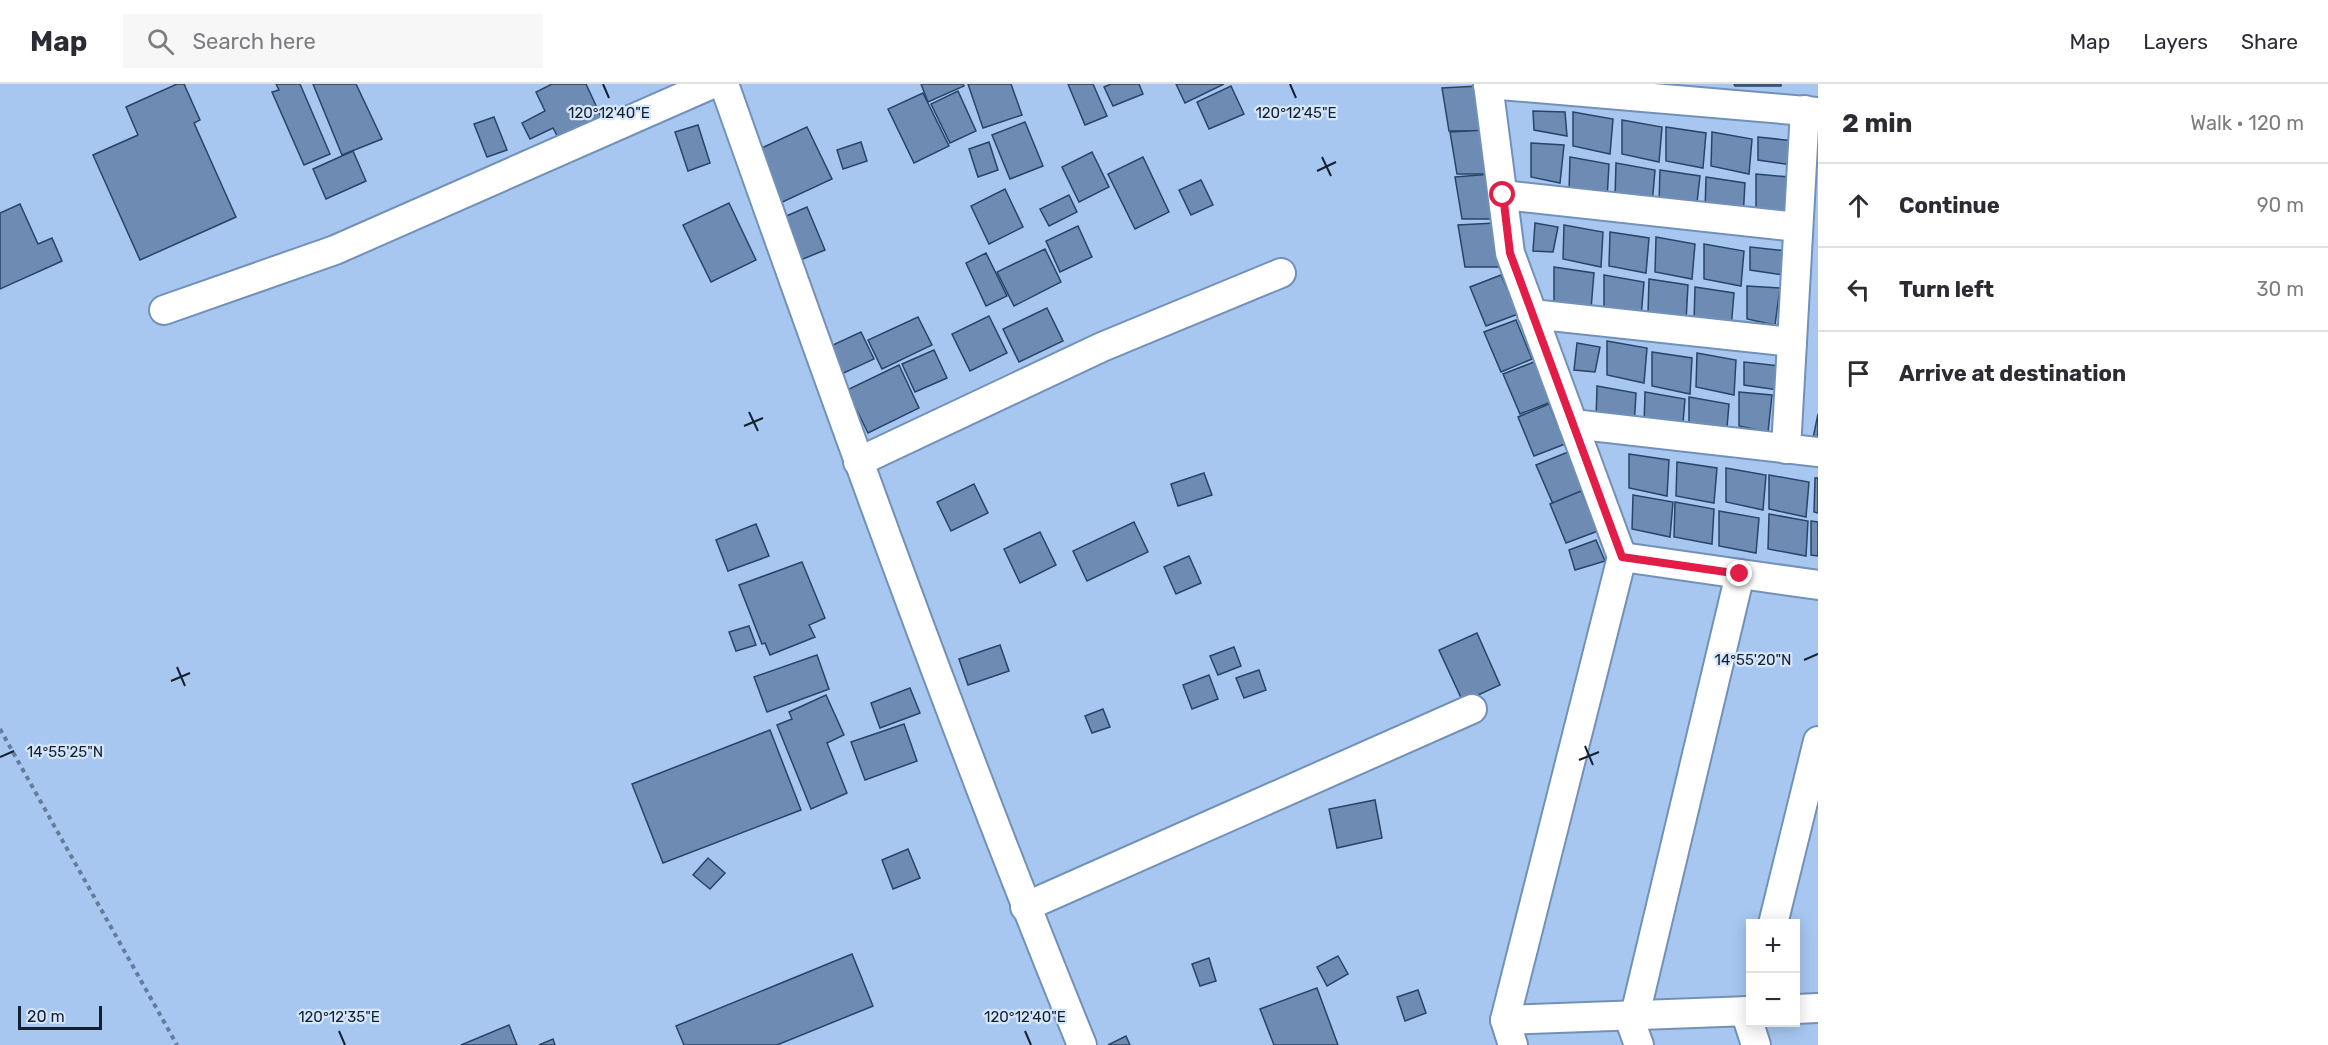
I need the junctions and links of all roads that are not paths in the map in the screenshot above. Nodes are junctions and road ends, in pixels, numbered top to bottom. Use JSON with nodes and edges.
{"nodes":[{"id":1,"x":712,"y":84,"type":"edge"},
{"id":2,"x":723,"y":84,"type":"edge"},
{"id":3,"x":1488,"y":84,"type":"edge"},
{"id":4,"x":1603,"y":88,"type":"edge"},
{"id":5,"x":1717,"y":94,"type":"edge"},
{"id":6,"x":1811,"y":111,"type":"edge"},
{"id":7,"x":1503,"y":195,"type":"junction"},
{"id":8,"x":1798,"y":227,"type":"junction"},
{"id":9,"x":1281,"y":273,"type":"dead end"},
{"id":10,"x":164,"y":310,"type":"dead end"},
{"id":11,"x":1532,"y":314,"type":"junction"},
{"id":12,"x":1792,"y":342,"type":"junction"},
{"id":13,"x":1573,"y":424,"type":"junction"},
{"id":14,"x":1786,"y":449,"type":"junction"},
{"id":15,"x":1818,"y":452,"type":"edge"},
{"id":16,"x":858,"y":462,"type":"junction"},
{"id":17,"x":1622,"y":557,"type":"junction"},
{"id":18,"x":1740,"y":574,"type":"junction"},
{"id":19,"x":1818,"y":585,"type":"edge"},
{"id":20,"x":1472,"y":709,"type":"dead end"},
{"id":21,"x":1818,"y":741,"type":"edge"},
{"id":22,"x":1025,"y":907,"type":"junction"},
{"id":23,"x":1774,"y":919,"type":"edge"},
{"id":24,"x":1818,"y":1008,"type":"edge"},
{"id":25,"x":1800,"y":1009,"type":"edge"},
{"id":26,"x":1746,"y":1011,"type":"edge"},
{"id":27,"x":1632,"y":1015,"type":"junction"},
{"id":28,"x":1752,"y":1027,"type":"edge"},
{"id":29,"x":1509,"y":1033,"type":"edge"},
{"id":30,"x":1082,"y":1045,"type":"edge"},
{"id":31,"x":1639,"y":1045,"type":"edge"},
{"id":32,"x":1756,"y":1045,"type":"edge"}],
"edges":[{"from":1,"to":10,"type":"street"},
{"from":2,"to":16,"type":"street"},
{"from":3,"to":4,"type":"street"},
{"from":3,"to":7,"type":"street"},
{"from":4,"to":5,"type":"street"},
{"from":5,"to":6,"type":"street"},
{"from":6,"to":8,"type":"street"},
{"from":7,"to":8,"type":"street"},
{"from":7,"to":11,"type":"street"},
{"from":8,"to":12,"type":"street"},
{"from":9,"to":16,"type":"street"},
{"from":11,"to":12,"type":"street"},
{"from":11,"to":13,"type":"street"},
{"from":12,"to":14,"type":"street"},
{"from":13,"to":14,"type":"street"},
{"from":13,"to":17,"type":"street"},
{"from":14,"to":15,"type":"street"},
{"from":16,"to":22,"type":"street"},
{"from":17,"to":18,"type":"street"},
{"from":17,"to":29,"type":"street"},
{"from":18,"to":19,"type":"street"},
{"from":18,"to":27,"type":"street"},
{"from":20,"to":22,"type":"street"},
{"from":21,"to":23,"type":"street"},
{"from":22,"to":30,"type":"street"},
{"from":24,"to":25,"type":"street"},
{"from":26,"to":27,"type":"street"},
{"from":27,"to":29,"type":"street"},
{"from":27,"to":31,"type":"street"},
{"from":28,"to":32,"type":"street"}]}
